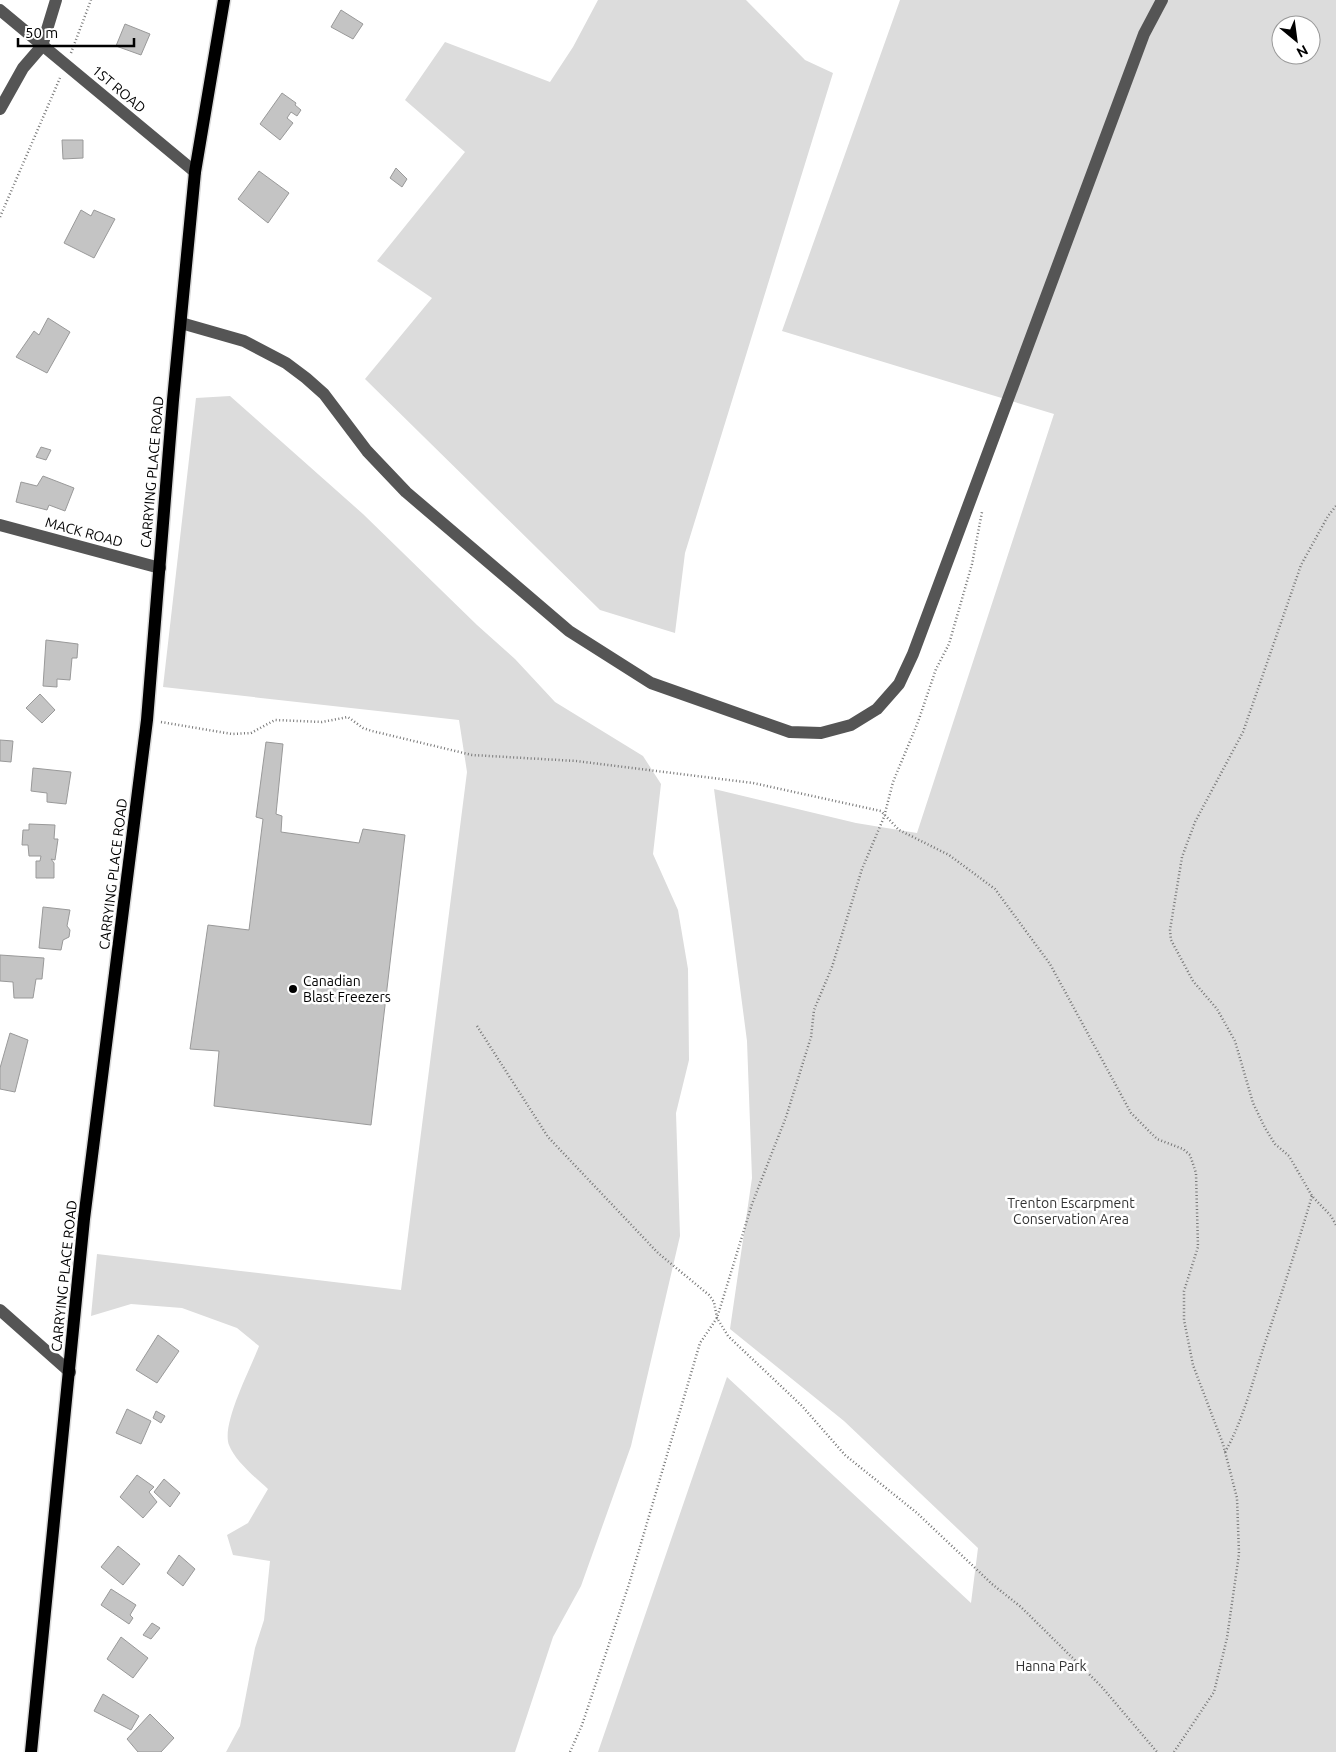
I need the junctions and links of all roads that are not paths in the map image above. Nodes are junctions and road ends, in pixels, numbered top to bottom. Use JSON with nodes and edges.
{"nodes":[{"id":1,"x":56,"y":0,"type":"edge"},
{"id":2,"x":224,"y":0,"type":"edge"},
{"id":3,"x":1162,"y":0,"type":"edge"},
{"id":4,"x":0,"y":10,"type":"edge"},
{"id":5,"x":42,"y":46,"type":"junction"},
{"id":6,"x":0,"y":109,"type":"edge"},
{"id":7,"x":195,"y":172,"type":"junction"},
{"id":8,"x":181,"y":323,"type":"junction"},
{"id":9,"x":0,"y":525,"type":"edge"},
{"id":10,"x":160,"y":568,"type":"junction"},
{"id":11,"x":0,"y":1310,"type":"edge"},
{"id":12,"x":70,"y":1372,"type":"junction"},
{"id":13,"x":31,"y":1752,"type":"edge"}],
"edges":[{"from":1,"to":5,"type":"street"},
{"from":2,"to":7,"type":"main road","name":"CARRYING PLACE ROAD"},
{"from":3,"to":8,"type":"street"},
{"from":4,"to":5,"type":"street","name":"1ST ROAD"},
{"from":5,"to":6,"type":"street"},
{"from":5,"to":7,"type":"street","name":"1ST ROAD"},
{"from":7,"to":8,"type":"main road","name":"CARRYING PLACE ROAD"},
{"from":8,"to":10,"type":"main road","name":"CARRYING PLACE ROAD"},
{"from":9,"to":10,"type":"street","name":"MACK ROAD"},
{"from":10,"to":12,"type":"main road","name":"CARRYING PLACE ROAD"},
{"from":11,"to":12,"type":"street"},
{"from":12,"to":13,"type":"main road","name":"CARRYING PLACE ROAD"}]}
